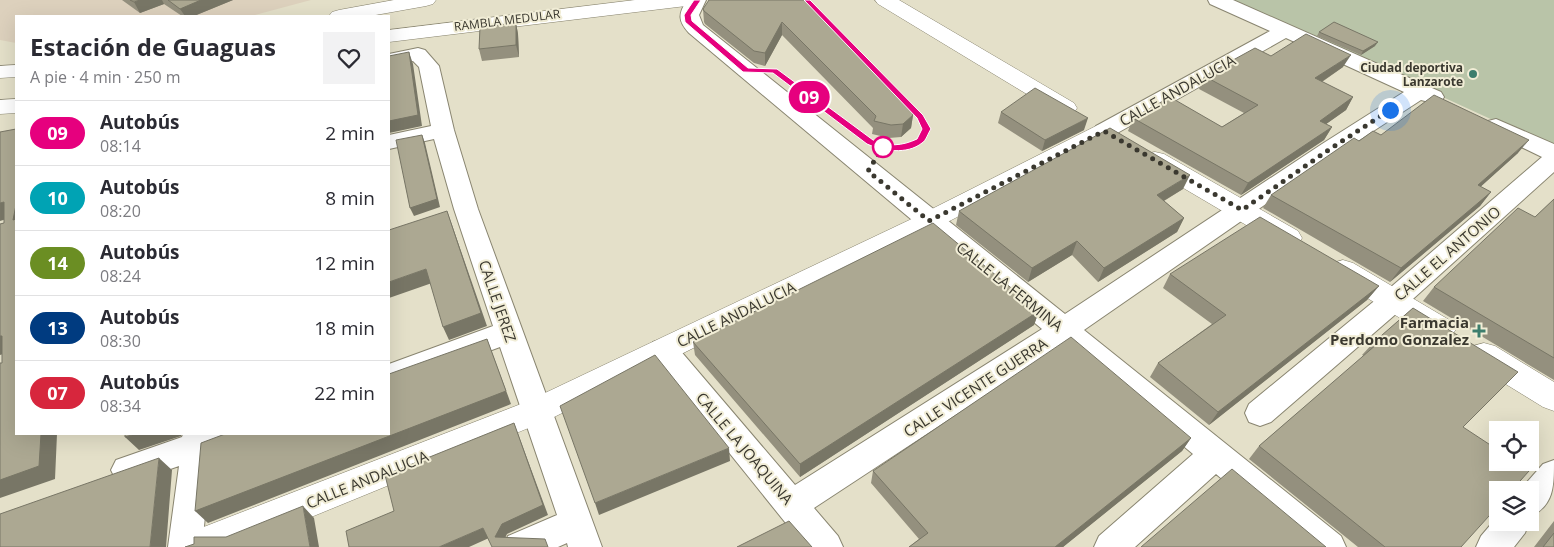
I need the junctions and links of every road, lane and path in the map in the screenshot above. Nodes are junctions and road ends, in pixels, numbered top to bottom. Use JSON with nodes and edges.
{"nodes":[{"id":1,"x":426,"y":0,"type":"edge"},
{"id":2,"x":686,"y":0,"type":"edge"},
{"id":3,"x":697,"y":0,"type":"edge"},
{"id":4,"x":885,"y":0,"type":"edge"},
{"id":5,"x":1217,"y":0,"type":"edge"},
{"id":6,"x":344,"y":15,"type":"edge"},
{"id":7,"x":1284,"y":31,"type":"junction"},
{"id":8,"x":390,"y":36,"type":"edge"},
{"id":9,"x":390,"y":60,"type":"edge"},
{"id":10,"x":15,"y":71,"type":"edge"},
{"id":11,"x":0,"y":72,"type":"edge"},
{"id":12,"x":1420,"y":91,"type":"junction"},
{"id":13,"x":1447,"y":104,"type":"edge"},
{"id":14,"x":15,"y":106,"type":"edge"},
{"id":15,"x":0,"y":107,"type":"edge"},
{"id":16,"x":1483,"y":120,"type":"edge"},
{"id":17,"x":443,"y":130,"type":"junction"},
{"id":18,"x":1104,"y":131,"type":"junction"},
{"id":19,"x":390,"y":142,"type":"edge"},
{"id":20,"x":1550,"y":160,"type":"edge"},
{"id":21,"x":1242,"y":210,"type":"junction"},
{"id":22,"x":929,"y":221,"type":"junction"},
{"id":23,"x":1394,"y":300,"type":"junction"},
{"id":24,"x":1064,"y":330,"type":"junction"},
{"id":25,"x":509,"y":332,"type":"junction"},
{"id":26,"x":663,"y":350,"type":"junction"},
{"id":27,"x":390,"y":376,"type":"edge"},
{"id":28,"x":1554,"y":398,"type":"edge"},
{"id":29,"x":538,"y":411,"type":"junction"},
{"id":30,"x":1260,"y":413,"type":"dead end"},
{"id":31,"x":224,"y":435,"type":"edge"},
{"id":32,"x":197,"y":440,"type":"edge"},
{"id":33,"x":1214,"y":455,"type":"junction"},
{"id":34,"x":1554,"y":474,"type":"edge"},
{"id":35,"x":103,"y":479,"type":"edge"},
{"id":36,"x":1539,"y":492,"type":"edge"},
{"id":37,"x":791,"y":505,"type":"junction"},
{"id":38,"x":1506,"y":531,"type":"edge"},
{"id":39,"x":580,"y":535,"type":"edge"},
{"id":40,"x":185,"y":547,"type":"edge"},
{"id":41,"x":196,"y":547,"type":"edge"},
{"id":42,"x":520,"y":547,"type":"edge"},
{"id":43,"x":826,"y":547,"type":"edge"},
{"id":44,"x":1110,"y":547,"type":"edge"},
{"id":45,"x":1329,"y":547,"type":"edge"},
{"id":46,"x":1493,"y":547,"type":"edge"}],
"edges":[{"from":1,"to":6,"type":"street"},
{"from":2,"to":8,"type":"street","name":"RAMBLA MEDULAR"},
{"from":3,"to":22,"type":"street","name":"CALLE LA FERMINA"},
{"from":4,"to":18,"type":"street"},
{"from":5,"to":7,"type":"street"},
{"from":7,"to":12,"type":"street"},
{"from":7,"to":18,"type":"street","name":"CALLE ANDALUCIA"},
{"from":9,"to":17,"type":"street","name":"CALLE JEREZ"},
{"from":10,"to":11,"type":"street"},
{"from":12,"to":13,"type":"street"},
{"from":12,"to":21,"type":"street","name":"CALLE VICENTE GUERRA"},
{"from":14,"to":15,"type":"street"},
{"from":16,"to":20,"type":"street"},
{"from":17,"to":19,"type":"street"},
{"from":17,"to":25,"type":"street","name":"CALLE JEREZ"},
{"from":18,"to":21,"type":"street"},
{"from":18,"to":22,"type":"street","name":"CALLE ANDALUCIA"},
{"from":20,"to":23,"type":"street","name":"CALLE EL ANTONIO"},
{"from":21,"to":23,"type":"street"},
{"from":21,"to":24,"type":"street","name":"CALLE VICENTE GUERRA"},
{"from":22,"to":24,"type":"street","name":"CALLE LA FERMINA"},
{"from":22,"to":26,"type":"street","name":"CALLE ANDALUCIA"},
{"from":23,"to":28,"type":"street"},
{"from":23,"to":30,"type":"street","name":"CALLE EL ANTONIO"},
{"from":24,"to":33,"type":"street","name":"CALLE LA FERMINA"},
{"from":24,"to":37,"type":"street","name":"CALLE VICENTE GUERRA"},
{"from":25,"to":27,"type":"street"},
{"from":25,"to":29,"type":"street","name":"CALLE JEREZ"},
{"from":26,"to":29,"type":"street","name":"CALLE ANDALUCIA"},
{"from":26,"to":37,"type":"street","name":"CALLE LA JOAQUINA"},
{"from":29,"to":39,"type":"street","name":"CALLE JEREZ"},
{"from":29,"to":41,"type":"street","name":"CALLE ANDALUCIA"},
{"from":31,"to":32,"type":"street"},
{"from":32,"to":35,"type":"street"},
{"from":32,"to":40,"type":"street"},
{"from":33,"to":44,"type":"street"},
{"from":33,"to":45,"type":"street","name":"CALLE LA FERMINA"},
{"from":34,"to":36,"type":"street"},
{"from":37,"to":43,"type":"street","name":"CALLE LA JOAQUINA"},
{"from":38,"to":46,"type":"street"},
{"from":39,"to":42,"type":"street"}]}
